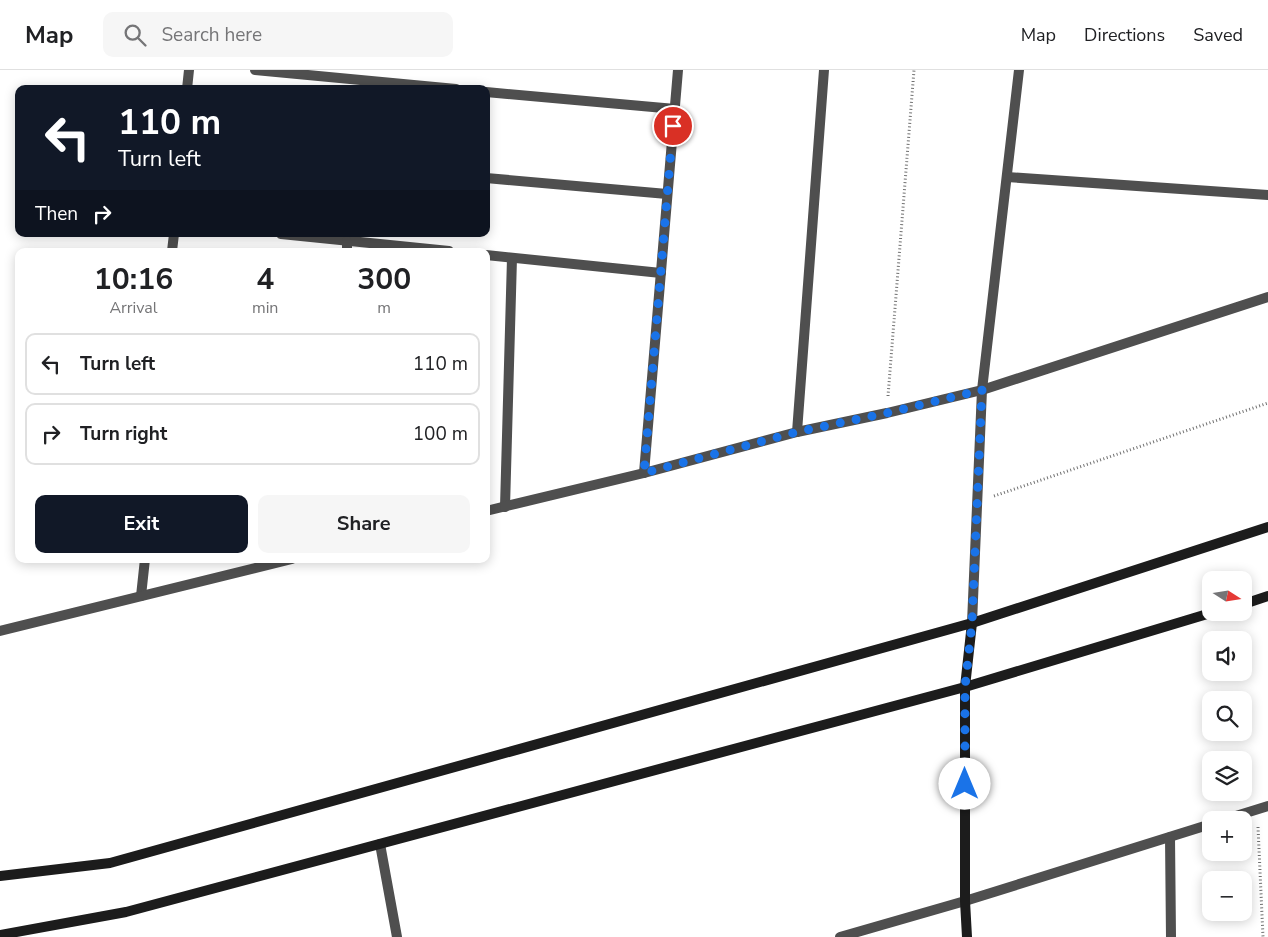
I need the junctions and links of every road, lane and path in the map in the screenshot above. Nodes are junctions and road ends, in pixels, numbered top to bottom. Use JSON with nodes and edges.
{"nodes":[{"id":1,"x":189,"y":70,"type":"edge"},
{"id":2,"x":254,"y":70,"type":"edge"},
{"id":3,"x":678,"y":70,"type":"edge"},
{"id":4,"x":824,"y":70,"type":"edge"},
{"id":5,"x":914,"y":70,"type":"edge"},
{"id":6,"x":1019,"y":70,"type":"edge"},
{"id":7,"x":187,"y":85,"type":"edge"},
{"id":8,"x":413,"y":85,"type":"edge"},
{"id":9,"x":490,"y":92,"type":"edge"},
{"id":10,"x":675,"y":109,"type":"junction"},
{"id":11,"x":1007,"y":177,"type":"junction"},
{"id":12,"x":490,"y":178,"type":"edge"},
{"id":13,"x":667,"y":194,"type":"junction"},
{"id":14,"x":1268,"y":195,"type":"edge"},
{"id":15,"x":298,"y":237,"type":"edge"},
{"id":16,"x":347,"y":246,"type":"edge"},
{"id":17,"x":388,"y":248,"type":"edge"},
{"id":18,"x":490,"y":255,"type":"edge"},
{"id":19,"x":512,"y":258,"type":"junction"},
{"id":20,"x":660,"y":273,"type":"junction"},
{"id":21,"x":1268,"y":297,"type":"edge"},
{"id":22,"x":982,"y":390,"type":"junction"},
{"id":23,"x":1268,"y":403,"type":"edge"},
{"id":24,"x":887,"y":413,"type":"junction"},
{"id":25,"x":797,"y":432,"type":"junction"},
{"id":26,"x":644,"y":473,"type":"junction"},
{"id":27,"x":977,"y":502,"type":"junction"},
{"id":28,"x":505,"y":507,"type":"junction"},
{"id":29,"x":490,"y":510,"type":"edge"},
{"id":30,"x":1268,"y":527,"type":"edge"},
{"id":31,"x":145,"y":563,"type":"edge"},
{"id":32,"x":276,"y":563,"type":"edge"},
{"id":33,"x":141,"y":596,"type":"junction"},
{"id":34,"x":1268,"y":596,"type":"edge"},
{"id":35,"x":1252,"y":601,"type":"edge"},
{"id":36,"x":1202,"y":616,"type":"edge"},
{"id":37,"x":972,"y":623,"type":"junction"},
{"id":38,"x":0,"y":630,"type":"edge"},
{"id":39,"x":965,"y":687,"type":"junction"},
{"id":40,"x":1268,"y":806,"type":"edge"},
{"id":41,"x":1257,"y":809,"type":"junction"},
{"id":42,"x":1251,"y":811,"type":"edge"},
{"id":43,"x":1202,"y":827,"type":"edge"},
{"id":44,"x":1170,"y":837,"type":"junction"},
{"id":45,"x":380,"y":844,"type":"junction"},
{"id":46,"x":0,"y":876,"type":"edge"},
{"id":47,"x":965,"y":901,"type":"junction"},
{"id":48,"x":863,"y":934,"type":"edge"},
{"id":49,"x":0,"y":935,"type":"edge"},
{"id":50,"x":397,"y":937,"type":"edge"},
{"id":51,"x":840,"y":937,"type":"edge"},
{"id":52,"x":967,"y":937,"type":"edge"},
{"id":53,"x":1171,"y":937,"type":"edge"},
{"id":54,"x":1263,"y":937,"type":"edge"}],
"edges":[{"from":1,"to":7,"type":"street"},
{"from":2,"to":8,"type":"street"},
{"from":3,"to":10,"type":"street"},
{"from":4,"to":25,"type":"street"},
{"from":5,"to":24,"type":"path"},
{"from":6,"to":11,"type":"street"},
{"from":9,"to":10,"type":"street"},
{"from":10,"to":13,"type":"street"},
{"from":11,"to":14,"type":"street"},
{"from":11,"to":22,"type":"street"},
{"from":12,"to":13,"type":"street"},
{"from":13,"to":20,"type":"street"},
{"from":15,"to":16,"type":"street"},
{"from":16,"to":17,"type":"street"},
{"from":18,"to":19,"type":"street"},
{"from":19,"to":20,"type":"street"},
{"from":19,"to":28,"type":"street"},
{"from":20,"to":26,"type":"street"},
{"from":21,"to":22,"type":"street"},
{"from":22,"to":24,"type":"street"},
{"from":22,"to":27,"type":"street"},
{"from":23,"to":27,"type":"path"},
{"from":24,"to":25,"type":"street"},
{"from":25,"to":26,"type":"street"},
{"from":26,"to":28,"type":"street"},
{"from":27,"to":37,"type":"street"},
{"from":28,"to":29,"type":"street"},
{"from":30,"to":37,"type":"street"},
{"from":31,"to":33,"type":"street"},
{"from":32,"to":33,"type":"street"},
{"from":33,"to":38,"type":"street"},
{"from":34,"to":35,"type":"street"},
{"from":36,"to":39,"type":"street"},
{"from":37,"to":39,"type":"street"},
{"from":37,"to":46,"type":"street"},
{"from":39,"to":45,"type":"street"},
{"from":39,"to":47,"type":"street"},
{"from":40,"to":41,"type":"street"},
{"from":41,"to":42,"type":"street"},
{"from":41,"to":54,"type":"path"},
{"from":43,"to":44,"type":"street"},
{"from":44,"to":47,"type":"street"},
{"from":44,"to":53,"type":"street"},
{"from":45,"to":49,"type":"street"},
{"from":45,"to":50,"type":"street"},
{"from":47,"to":48,"type":"street"},
{"from":47,"to":52,"type":"street"},
{"from":48,"to":51,"type":"street"}]}
